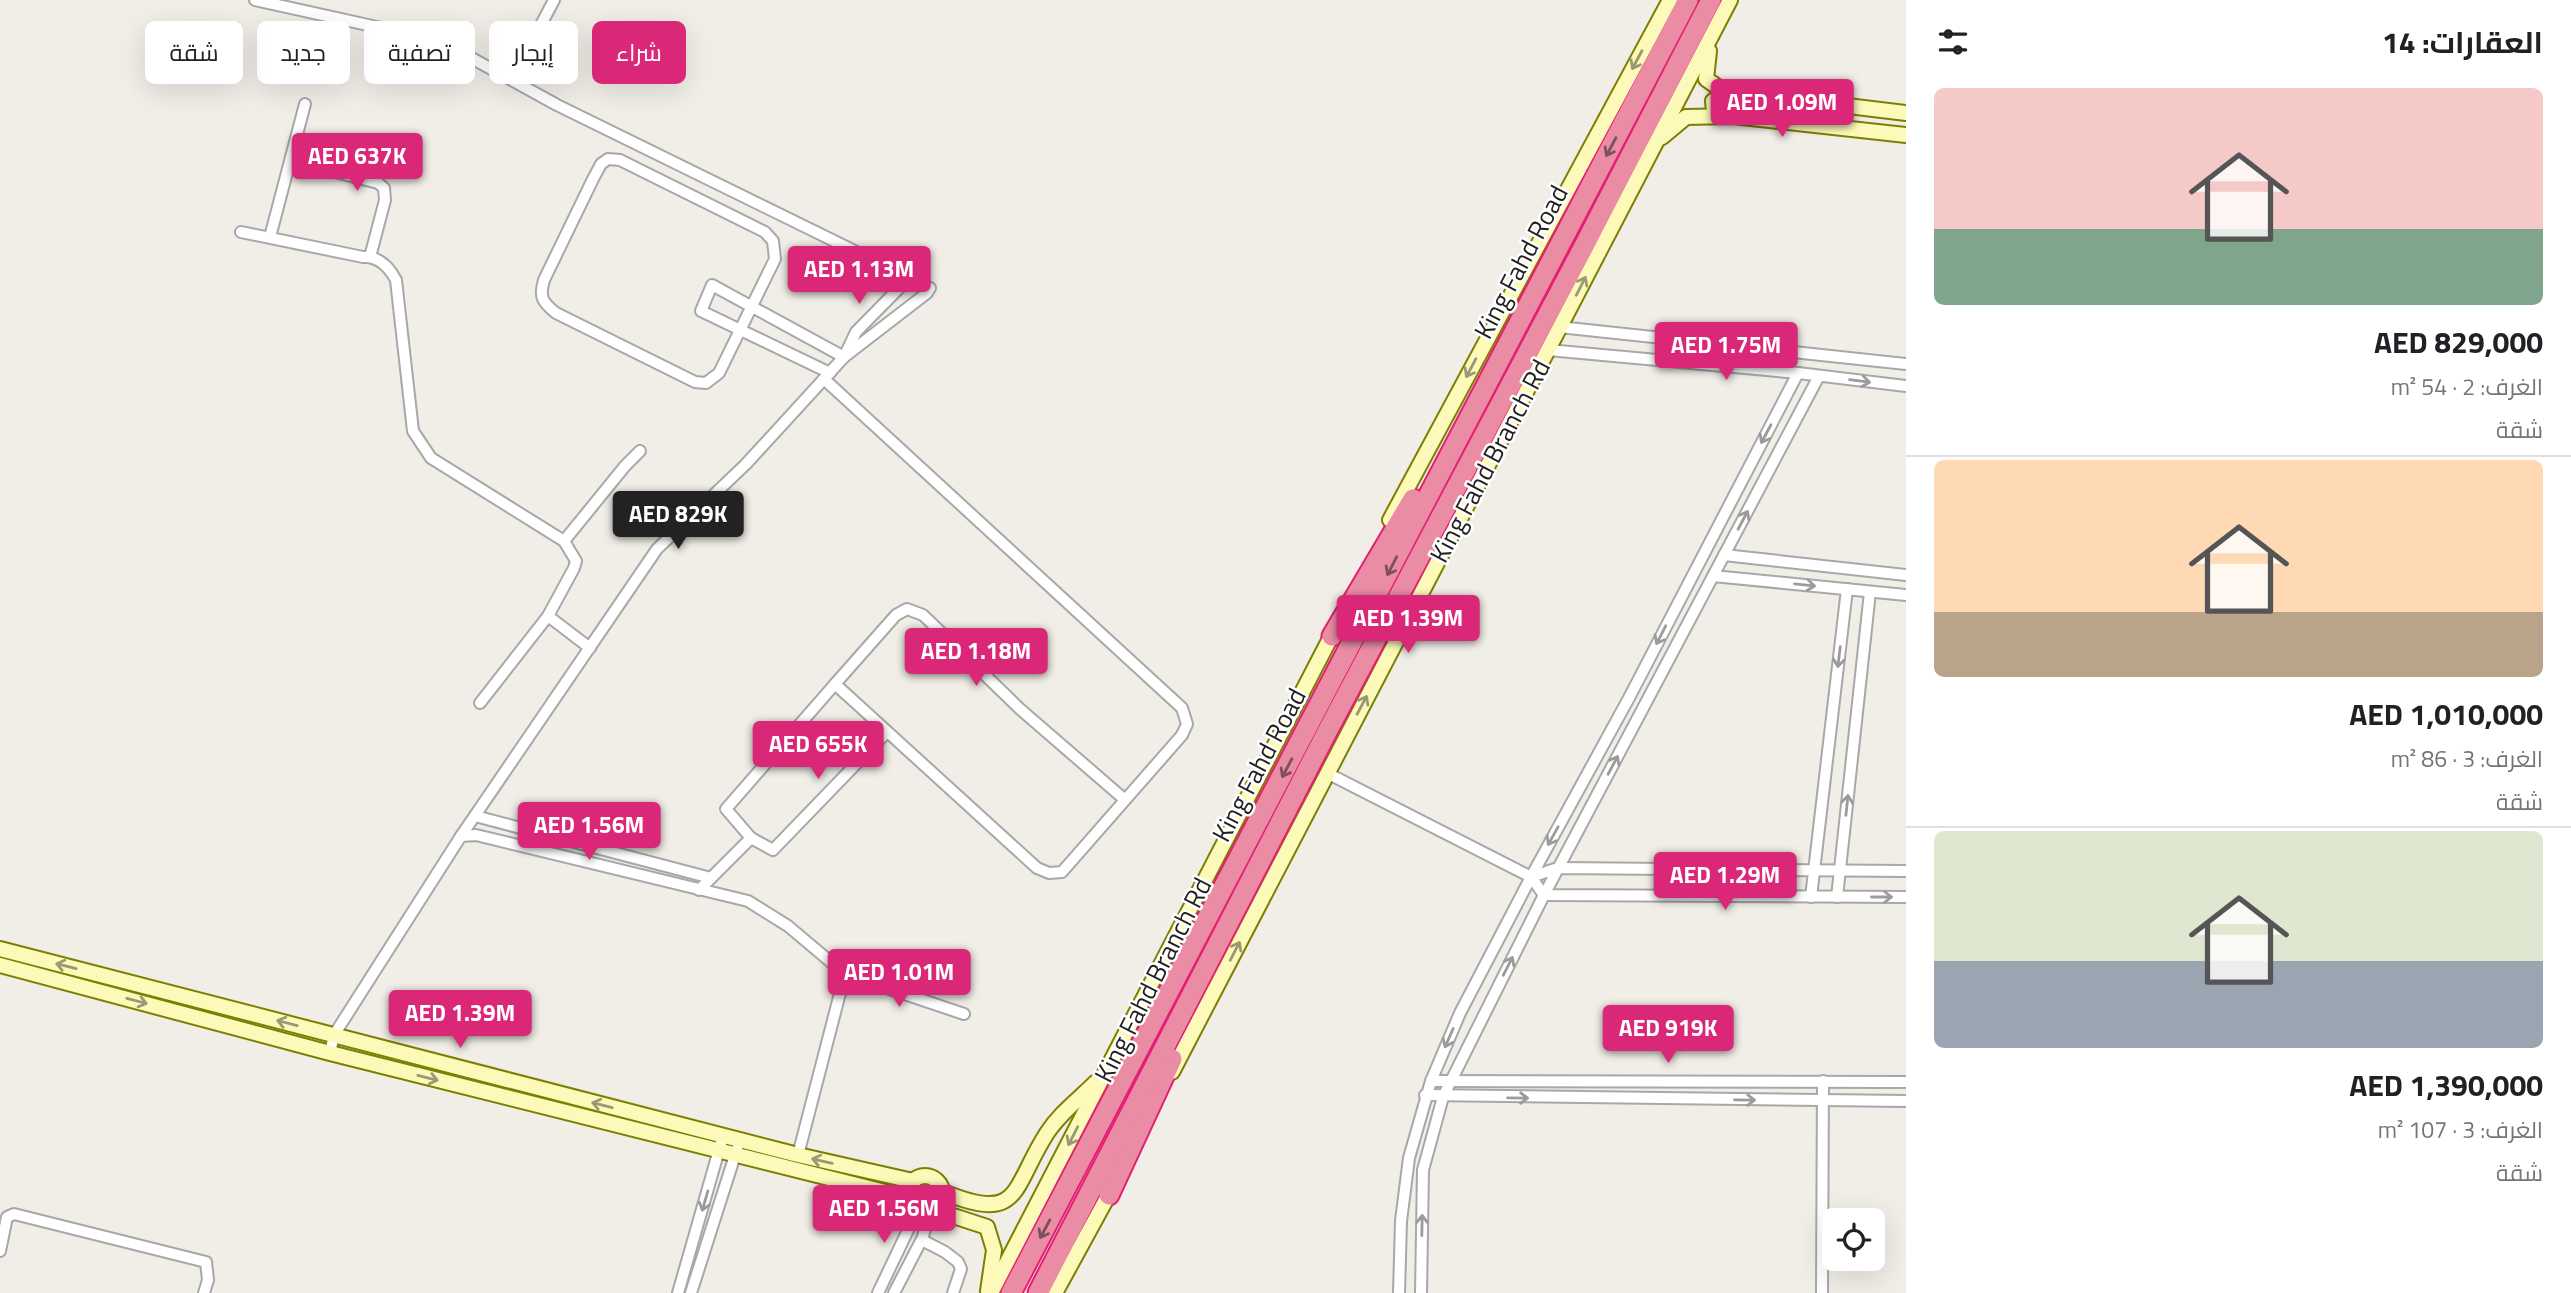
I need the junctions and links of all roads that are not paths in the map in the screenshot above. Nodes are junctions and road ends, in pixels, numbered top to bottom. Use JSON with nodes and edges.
{"nodes":[{"id":1,"x":255,"y":0,"type":"edge"},
{"id":2,"x":554,"y":0,"type":"edge"},
{"id":3,"x":1670,"y":0,"type":"edge"},
{"id":4,"x":1688,"y":0,"type":"edge"},
{"id":5,"x":1711,"y":0,"type":"edge"},
{"id":6,"x":1730,"y":0,"type":"edge"},
{"id":7,"x":543,"y":21,"type":"edge"},
{"id":8,"x":1712,"y":35,"type":"junction"},
{"id":9,"x":489,"y":68,"type":"edge"},
{"id":10,"x":520,"y":84,"type":"edge"},
{"id":11,"x":1741,"y":93,"type":"junction"},
{"id":12,"x":305,"y":104,"type":"dead end"},
{"id":13,"x":1906,"y":113,"type":"edge"},
{"id":14,"x":1733,"y":116,"type":"junction"},
{"id":15,"x":1906,"y":135,"type":"edge"},
{"id":16,"x":1656,"y":142,"type":"junction"},
{"id":17,"x":292,"y":161,"type":"junction"},
{"id":18,"x":241,"y":232,"type":"dead end"},
{"id":19,"x":270,"y":237,"type":"junction"},
{"id":20,"x":370,"y":257,"type":"junction"},
{"id":21,"x":909,"y":278,"type":"junction"},
{"id":22,"x":751,"y":307,"type":"junction"},
{"id":23,"x":1559,"y":327,"type":"junction"},
{"id":24,"x":740,"y":330,"type":"junction"},
{"id":25,"x":1511,"y":336,"type":"junction"},
{"id":26,"x":1548,"y":350,"type":"junction"},
{"id":27,"x":844,"y":357,"type":"junction"},
{"id":28,"x":1906,"y":364,"type":"edge"},
{"id":29,"x":1798,"y":373,"type":"junction"},
{"id":30,"x":827,"y":376,"type":"junction"},
{"id":31,"x":1819,"y":376,"type":"junction"},
{"id":32,"x":1906,"y":386,"type":"edge"},
{"id":33,"x":640,"y":451,"type":"dead end"},
{"id":34,"x":564,"y":541,"type":"junction"},
{"id":35,"x":1724,"y":555,"type":"junction"},
{"id":36,"x":1906,"y":575,"type":"edge"},
{"id":37,"x":1713,"y":576,"type":"junction"},
{"id":38,"x":1847,"y":589,"type":"junction"},
{"id":39,"x":1870,"y":592,"type":"junction"},
{"id":40,"x":1906,"y":595,"type":"edge"},
{"id":41,"x":548,"y":616,"type":"junction"},
{"id":42,"x":1332,"y":636,"type":"junction"},
{"id":43,"x":590,"y":648,"type":"junction"},
{"id":44,"x":835,"y":684,"type":"junction"},
{"id":45,"x":480,"y":704,"type":"dead end"},
{"id":46,"x":886,"y":733,"type":"junction"},
{"id":47,"x":1327,"y":772,"type":"junction"},
{"id":48,"x":1124,"y":799,"type":"junction"},
{"id":49,"x":475,"y":816,"type":"junction"},
{"id":50,"x":1276,"y":831,"type":"junction"},
{"id":51,"x":461,"y":836,"type":"junction"},
{"id":52,"x":751,"y":838,"type":"junction"},
{"id":53,"x":1558,"y":868,"type":"junction"},
{"id":54,"x":1814,"y":870,"type":"junction"},
{"id":55,"x":1840,"y":871,"type":"junction"},
{"id":56,"x":1906,"y":871,"type":"edge"},
{"id":57,"x":1531,"y":877,"type":"junction"},
{"id":58,"x":711,"y":878,"type":"junction"},
{"id":59,"x":699,"y":890,"type":"junction"},
{"id":60,"x":1544,"y":895,"type":"junction"},
{"id":61,"x":1811,"y":897,"type":"junction"},
{"id":62,"x":1837,"y":897,"type":"junction"},
{"id":63,"x":1906,"y":897,"type":"edge"},
{"id":64,"x":0,"y":949,"type":"edge"},
{"id":65,"x":0,"y":965,"type":"edge"},
{"id":66,"x":845,"y":974,"type":"junction"},
{"id":67,"x":964,"y":1014,"type":"dead end"},
{"id":68,"x":334,"y":1035,"type":"junction"},
{"id":69,"x":330,"y":1053,"type":"junction"},
{"id":70,"x":1107,"y":1071,"type":"junction"},
{"id":71,"x":1452,"y":1079,"type":"junction"},
{"id":72,"x":1431,"y":1081,"type":"junction"},
{"id":73,"x":1823,"y":1081,"type":"junction"},
{"id":74,"x":1906,"y":1082,"type":"edge"},
{"id":75,"x":1425,"y":1095,"type":"junction"},
{"id":76,"x":1443,"y":1097,"type":"junction"},
{"id":77,"x":1823,"y":1101,"type":"junction"},
{"id":78,"x":1906,"y":1101,"type":"edge"},
{"id":79,"x":723,"y":1136,"type":"junction"},
{"id":80,"x":740,"y":1140,"type":"junction"},
{"id":81,"x":719,"y":1152,"type":"junction"},
{"id":82,"x":798,"y":1155,"type":"junction"},
{"id":83,"x":735,"y":1156,"type":"junction"},
{"id":84,"x":913,"y":1181,"type":"junction"},
{"id":85,"x":942,"y":1191,"type":"junction"},
{"id":86,"x":1109,"y":1195,"type":"junction"},
{"id":87,"x":921,"y":1206,"type":"junction"},
{"id":88,"x":920,"y":1242,"type":"junction"},
{"id":89,"x":0,"y":1251,"type":"edge"},
{"id":90,"x":890,"y":1268,"type":"junction"},
{"id":91,"x":904,"y":1275,"type":"junction"},
{"id":92,"x":204,"y":1293,"type":"edge"},
{"id":93,"x":678,"y":1293,"type":"edge"},
{"id":94,"x":691,"y":1293,"type":"edge"},
{"id":95,"x":878,"y":1293,"type":"edge"},
{"id":96,"x":894,"y":1293,"type":"edge"},
{"id":97,"x":953,"y":1293,"type":"edge"},
{"id":98,"x":989,"y":1293,"type":"edge"},
{"id":99,"x":1011,"y":1293,"type":"edge"},
{"id":100,"x":1038,"y":1293,"type":"edge"},
{"id":101,"x":1055,"y":1293,"type":"edge"},
{"id":102,"x":1399,"y":1293,"type":"edge"},
{"id":103,"x":1421,"y":1293,"type":"edge"},
{"id":104,"x":1822,"y":1293,"type":"edge"}],
"edges":[{"from":1,"to":9,"type":"street"},
{"from":2,"to":7,"type":"street"},
{"from":3,"to":42,"type":"main road","name":"King Fahd Branch Rd","one_way":true},
{"from":4,"to":25,"type":"highway","name":"King Fahd Road","one_way":true},
{"from":5,"to":50,"type":"highway","name":"King Fahd Road"},
{"from":6,"to":8,"type":"main road","name":"King Fahd Branch Rd"},
{"from":8,"to":11,"type":"main road"},
{"from":8,"to":16,"type":"main road","name":"King Fahd Branch Rd"},
{"from":10,"to":21,"type":"street"},
{"from":11,"to":13,"type":"main road"},
{"from":11,"to":14,"type":"main road"},
{"from":12,"to":17,"type":"street"},
{"from":14,"to":15,"type":"main road"},
{"from":14,"to":16,"type":"main road"},
{"from":23,"to":16,"type":"main road","name":"King Fahd Branch Rd","one_way":true},
{"from":17,"to":19,"type":"street"},
{"from":17,"to":20,"type":"street"},
{"from":18,"to":19,"type":"street"},
{"from":19,"to":20,"type":"street"},
{"from":20,"to":34,"type":"street"},
{"from":21,"to":27,"type":"street"},
{"from":21,"to":27,"type":"street"},
{"from":22,"to":24,"type":"street"},
{"from":22,"to":24,"type":"street"},
{"from":22,"to":24,"type":"street"},
{"from":22,"to":27,"type":"street"},
{"from":23,"to":26,"type":"main road","name":"King Fahd Branch Rd"},
{"from":23,"to":28,"type":"street"},
{"from":24,"to":30,"type":"street"},
{"from":25,"to":42,"type":"highway"},
{"from":25,"to":99,"type":"highway","name":"King Fahd Road","one_way":true},
{"from":26,"to":29,"type":"street"},
{"from":47,"to":26,"type":"main road","name":"King Fahd Branch Rd","one_way":true},
{"from":27,"to":30,"type":"street"},
{"from":29,"to":31,"type":"street"},
{"from":29,"to":57,"type":"street","one_way":true},
{"from":30,"to":43,"type":"street"},
{"from":30,"to":48,"type":"street"},
{"from":31,"to":32,"type":"street","one_way":true},
{"from":35,"to":31,"type":"street","one_way":true},
{"from":33,"to":34,"type":"street"},
{"from":34,"to":41,"type":"street"},
{"from":35,"to":36,"type":"street"},
{"from":35,"to":37,"type":"street"},
{"from":37,"to":38,"type":"street","one_way":true},
{"from":53,"to":37,"type":"street","one_way":true},
{"from":38,"to":39,"type":"street"},
{"from":38,"to":54,"type":"street","one_way":true},
{"from":39,"to":40,"type":"street"},
{"from":55,"to":39,"type":"street","one_way":true},
{"from":41,"to":43,"type":"street"},
{"from":41,"to":45,"type":"street"},
{"from":42,"to":70,"type":"main road","name":"King Fahd Branch Rd"},
{"from":43,"to":49,"type":"street"},
{"from":44,"to":46,"type":"street"},
{"from":44,"to":48,"type":"street"},
{"from":44,"to":52,"type":"street"},
{"from":46,"to":48,"type":"street"},
{"from":46,"to":52,"type":"street"},
{"from":47,"to":57,"type":"street"},
{"from":86,"to":47,"type":"main road","name":"King Fahd Branch Rd","one_way":true},
{"from":49,"to":51,"type":"street"},
{"from":49,"to":58,"type":"street"},
{"from":50,"to":86,"type":"highway"},
{"from":50,"to":100,"type":"highway","name":"King Fahd Road"},
{"from":51,"to":59,"type":"street"},
{"from":51,"to":68,"type":"street"},
{"from":52,"to":58,"type":"street"},
{"from":53,"to":54,"type":"street"},
{"from":53,"to":57,"type":"street"},
{"from":53,"to":60,"type":"street"},
{"from":54,"to":55,"type":"street"},
{"from":54,"to":61,"type":"street"},
{"from":55,"to":56,"type":"street"},
{"from":55,"to":62,"type":"street"},
{"from":57,"to":60,"type":"street"},
{"from":57,"to":72,"type":"street","one_way":true},
{"from":58,"to":59,"type":"street"},
{"from":59,"to":66,"type":"street"},
{"from":60,"to":61,"type":"street"},
{"from":71,"to":60,"type":"street","one_way":true},
{"from":61,"to":62,"type":"street"},
{"from":62,"to":63,"type":"street","one_way":true},
{"from":68,"to":64,"type":"main road","one_way":true},
{"from":65,"to":69,"type":"main road","one_way":true},
{"from":66,"to":67,"type":"street"},
{"from":66,"to":82,"type":"street"},
{"from":68,"to":69,"type":"street"},
{"from":79,"to":68,"type":"main road","one_way":true},
{"from":69,"to":81,"type":"main road","one_way":true},
{"from":70,"to":85,"type":"main road"},
{"from":70,"to":98,"type":"main road","name":"King Fahd Branch Rd","one_way":true},
{"from":71,"to":72,"type":"street"},
{"from":71,"to":73,"type":"street"},
{"from":71,"to":76,"type":"street"},
{"from":72,"to":75,"type":"street"},
{"from":73,"to":74,"type":"street"},
{"from":73,"to":77,"type":"street"},
{"from":75,"to":76,"type":"street"},
{"from":75,"to":102,"type":"street"},
{"from":76,"to":77,"type":"street","one_way":true},
{"from":103,"to":76,"type":"street","one_way":true},
{"from":77,"to":78,"type":"street"},
{"from":77,"to":104,"type":"street"},
{"from":79,"to":80,"type":"main road"},
{"from":79,"to":81,"type":"street"},
{"from":80,"to":82,"type":"main road"},
{"from":80,"to":83,"type":"street"},
{"from":81,"to":83,"type":"main road"},
{"from":81,"to":93,"type":"street","one_way":true},
{"from":84,"to":82,"type":"main road","one_way":true},
{"from":83,"to":87,"type":"main road"},
{"from":83,"to":94,"type":"street"},
{"from":84,"to":85,"type":"main road"},
{"from":84,"to":87,"type":"main road"},
{"from":85,"to":87,"type":"main road"},
{"from":86,"to":101,"type":"main road","name":"King Fahd Branch Rd"},
{"from":87,"to":88,"type":"street"},
{"from":87,"to":90,"type":"street"},
{"from":87,"to":98,"type":"main road"},
{"from":88,"to":91,"type":"street"},
{"from":88,"to":97,"type":"street"},
{"from":89,"to":92,"type":"street"},
{"from":90,"to":91,"type":"street"},
{"from":90,"to":95,"type":"street"},
{"from":91,"to":96,"type":"street"}]}
